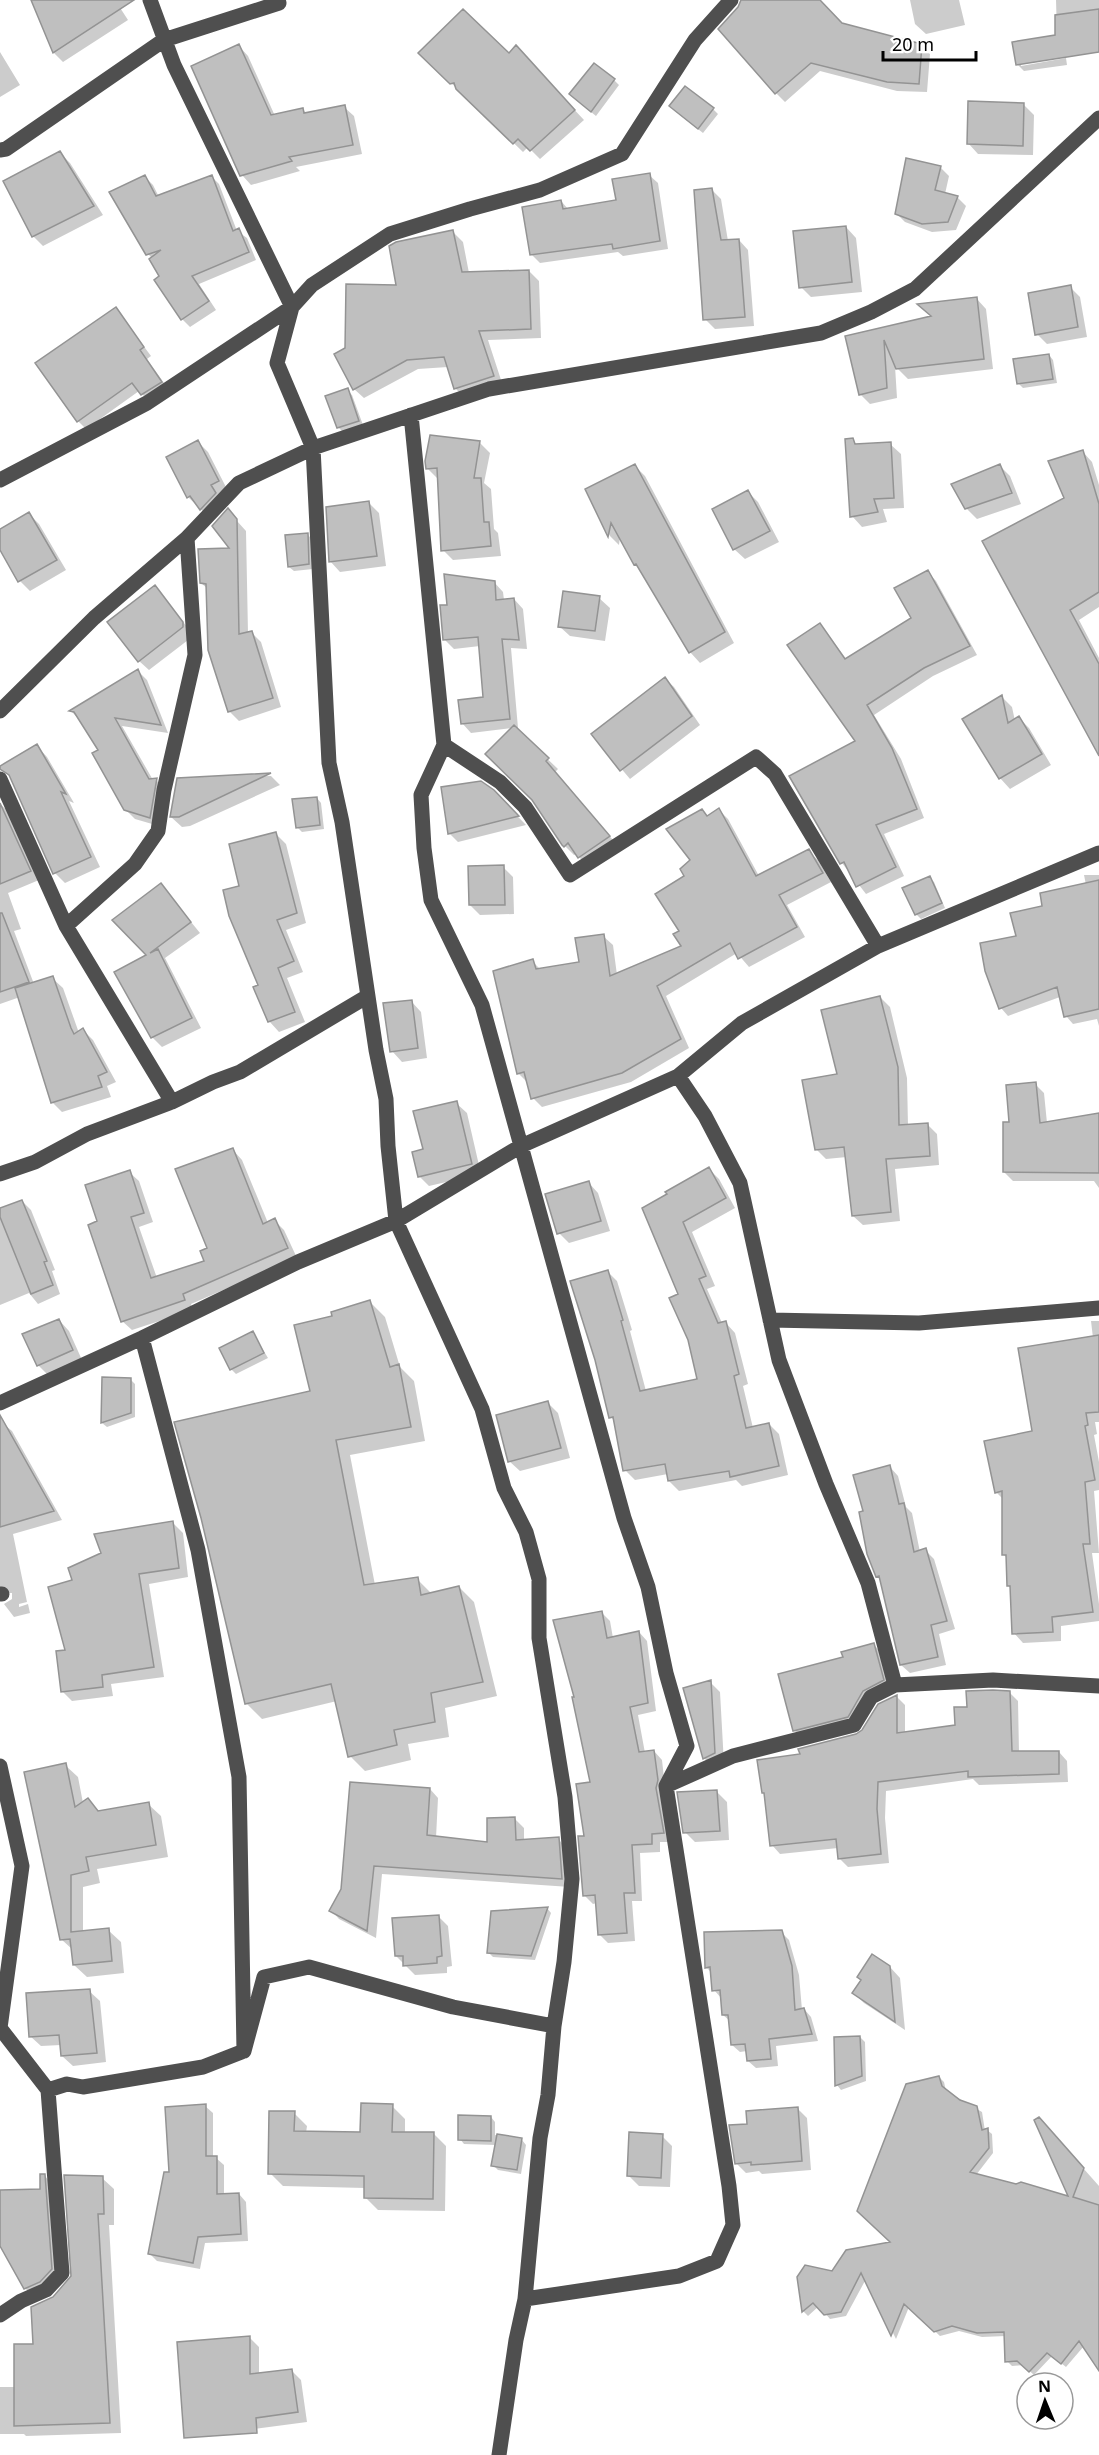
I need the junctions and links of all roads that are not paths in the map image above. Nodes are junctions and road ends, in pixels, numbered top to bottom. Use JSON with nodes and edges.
{"nodes":[{"id":1,"x":150,"y":0,"type":"edge"},
{"id":2,"x":731,"y":0,"type":"edge"},
{"id":3,"x":279,"y":3,"type":"dead end"},
{"id":4,"x":164,"y":40,"type":"junction"},
{"id":5,"x":1099,"y":118,"type":"edge"},
{"id":6,"x":0,"y":150,"type":"edge"},
{"id":7,"x":292,"y":307,"type":"junction"},
{"id":8,"x":411,"y":415,"type":"junction"},
{"id":9,"x":313,"y":448,"type":"junction"},
{"id":10,"x":0,"y":480,"type":"edge"},
{"id":11,"x":187,"y":538,"type":"junction"},
{"id":12,"x":0,"y":711,"type":"edge"},
{"id":13,"x":444,"y":745,"type":"junction"},
{"id":14,"x":0,"y":779,"type":"edge"},
{"id":15,"x":1099,"y":853,"type":"edge"},
{"id":16,"x":66,"y":926,"type":"junction"},
{"id":17,"x":878,"y":946,"type":"junction"},
{"id":18,"x":368,"y":996,"type":"junction"},
{"id":19,"x":678,"y":1076,"type":"junction"},
{"id":20,"x":172,"y":1102,"type":"junction"},
{"id":21,"x":521,"y":1146,"type":"junction"},
{"id":22,"x":0,"y":1174,"type":"edge"},
{"id":23,"x":396,"y":1221,"type":"junction"},
{"id":24,"x":1099,"y":1308,"type":"edge"},
{"id":25,"x":770,"y":1320,"type":"junction"},
{"id":26,"x":142,"y":1338,"type":"junction"},
{"id":27,"x":0,"y":1403,"type":"edge"},
{"id":28,"x":895,"y":1685,"type":"junction"},
{"id":29,"x":1099,"y":1686,"type":"edge"},
{"id":30,"x":0,"y":1766,"type":"edge"},
{"id":31,"x":666,"y":1786,"type":"junction"},
{"id":32,"x":554,"y":2026,"type":"junction"},
{"id":33,"x":244,"y":2051,"type":"junction"},
{"id":34,"x":48,"y":2090,"type":"junction"},
{"id":35,"x":0,"y":2299,"type":"edge"},
{"id":36,"x":525,"y":2299,"type":"junction"},
{"id":37,"x":21,"y":2301,"type":"junction"},
{"id":38,"x":0,"y":2315,"type":"edge"},
{"id":39,"x":499,"y":2455,"type":"edge"}],
"edges":[{"from":1,"to":4,"type":"street"},
{"from":2,"to":7,"type":"street"},
{"from":3,"to":4,"type":"street"},
{"from":4,"to":6,"type":"street"},
{"from":4,"to":7,"type":"street"},
{"from":5,"to":8,"type":"street"},
{"from":7,"to":9,"type":"street"},
{"from":7,"to":10,"type":"street"},
{"from":8,"to":9,"type":"street"},
{"from":8,"to":13,"type":"street"},
{"from":9,"to":11,"type":"street"},
{"from":9,"to":18,"type":"street"},
{"from":11,"to":12,"type":"street"},
{"from":11,"to":16,"type":"street"},
{"from":13,"to":17,"type":"street"},
{"from":13,"to":21,"type":"street"},
{"from":14,"to":16,"type":"street"},
{"from":15,"to":17,"type":"street"},
{"from":16,"to":20,"type":"street"},
{"from":17,"to":19,"type":"street"},
{"from":18,"to":20,"type":"street"},
{"from":18,"to":23,"type":"street"},
{"from":19,"to":21,"type":"street"},
{"from":19,"to":25,"type":"street"},
{"from":20,"to":22,"type":"street"},
{"from":21,"to":23,"type":"street"},
{"from":21,"to":31,"type":"street"},
{"from":23,"to":26,"type":"street"},
{"from":23,"to":32,"type":"street"},
{"from":24,"to":25,"type":"street"},
{"from":25,"to":28,"type":"street"},
{"from":26,"to":27,"type":"street"},
{"from":26,"to":33,"type":"street"},
{"from":28,"to":29,"type":"street"},
{"from":28,"to":31,"type":"street"},
{"from":30,"to":34,"type":"street"},
{"from":31,"to":36,"type":"street"},
{"from":32,"to":33,"type":"street"},
{"from":32,"to":36,"type":"street"},
{"from":33,"to":34,"type":"street"},
{"from":34,"to":37,"type":"street"},
{"from":35,"to":37,"type":"street"},
{"from":36,"to":39,"type":"street"},
{"from":37,"to":38,"type":"street"}]}
